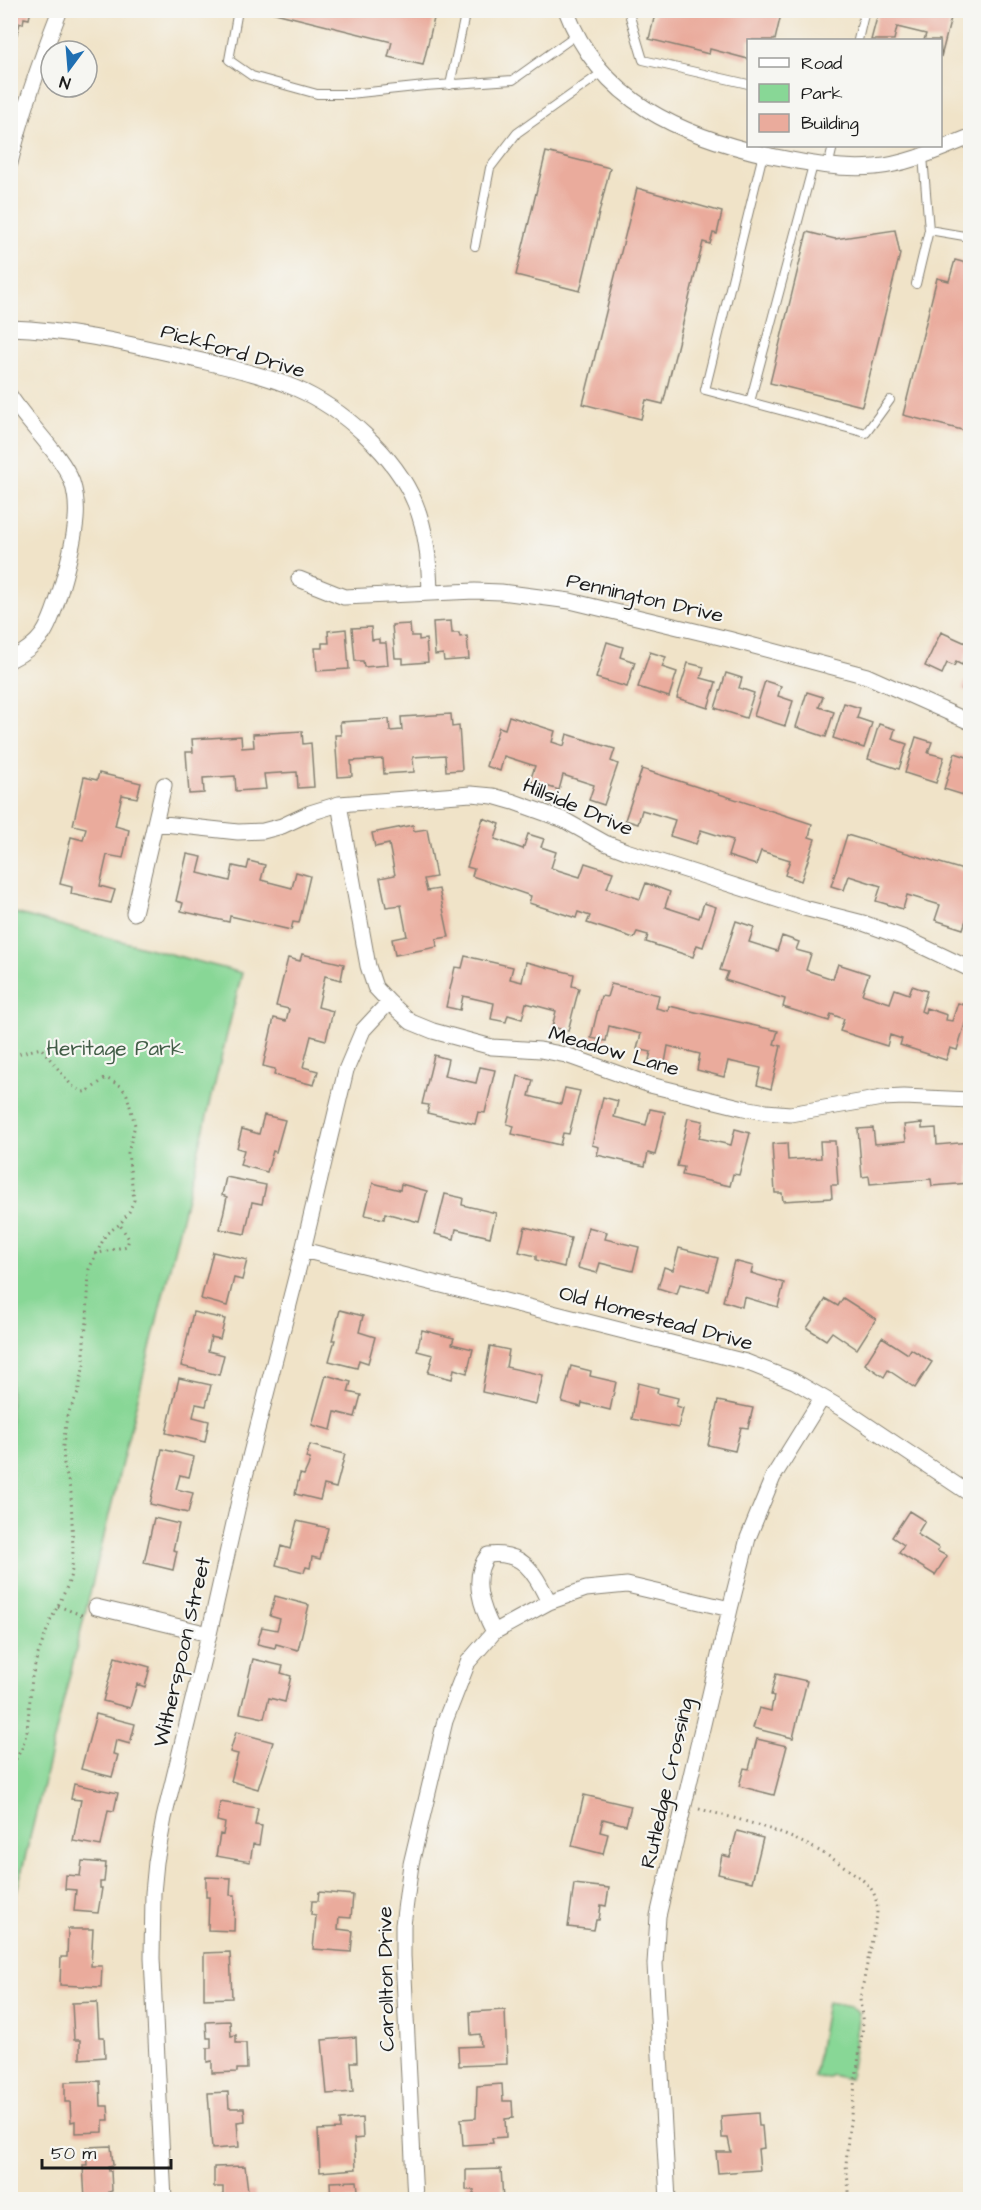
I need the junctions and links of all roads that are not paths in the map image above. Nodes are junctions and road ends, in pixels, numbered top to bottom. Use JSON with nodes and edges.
{"nodes":[{"id":1,"x":60,"y":10,"type":"edge"},
{"id":2,"x":238,"y":10,"type":"edge"},
{"id":3,"x":466,"y":10,"type":"edge"},
{"id":4,"x":566,"y":10,"type":"edge"},
{"id":5,"x":628,"y":10,"type":"edge"},
{"id":6,"x":865,"y":10,"type":"edge"},
{"id":7,"x":576,"y":35,"type":"junction"},
{"id":8,"x":858,"y":39,"type":"edge"},
{"id":9,"x":603,"y":72,"type":"junction"},
{"id":10,"x":747,"y":84,"type":"edge"},
{"id":11,"x":450,"y":85,"type":"junction"},
{"id":12,"x":970,"y":138,"type":"edge"},
{"id":13,"x":747,"y":147,"type":"edge"},
{"id":14,"x":747,"y":147,"type":"edge"},
{"id":15,"x":832,"y":147,"type":"edge"},
{"id":16,"x":772,"y":152,"type":"edge"},
{"id":17,"x":922,"y":156,"type":"junction"},
{"id":18,"x":10,"y":163,"type":"edge"},
{"id":19,"x":821,"y":166,"type":"junction"},
{"id":20,"x":929,"y":230,"type":"junction"},
{"id":21,"x":970,"y":237,"type":"edge"},
{"id":22,"x":475,"y":246,"type":"dead end"},
{"id":23,"x":916,"y":284,"type":"dead end"},
{"id":24,"x":10,"y":328,"type":"edge"},
{"id":25,"x":10,"y":396,"type":"edge"},
{"id":26,"x":890,"y":400,"type":"dead end"},
{"id":27,"x":750,"y":402,"type":"junction"},
{"id":28,"x":299,"y":579,"type":"dead end"},
{"id":29,"x":430,"y":592,"type":"junction"},
{"id":30,"x":10,"y":660,"type":"edge"},
{"id":31,"x":970,"y":723,"type":"edge"},
{"id":32,"x":164,"y":785,"type":"dead end"},
{"id":33,"x":339,"y":804,"type":"junction"},
{"id":34,"x":155,"y":824,"type":"junction"},
{"id":35,"x":134,"y":913,"type":"dead end"},
{"id":36,"x":970,"y":969,"type":"edge"},
{"id":37,"x":389,"y":1002,"type":"junction"},
{"id":38,"x":970,"y":1100,"type":"edge"},
{"id":39,"x":303,"y":1250,"type":"junction"},
{"id":40,"x":822,"y":1398,"type":"junction"},
{"id":41,"x":970,"y":1494,"type":"edge"},
{"id":42,"x":549,"y":1602,"type":"junction"},
{"id":43,"x":730,"y":1609,"type":"junction"},
{"id":44,"x":90,"y":1611,"type":"road end"},
{"id":45,"x":494,"y":1632,"type":"junction"},
{"id":46,"x":209,"y":1634,"type":"junction"},
{"id":47,"x":164,"y":2199,"type":"edge"},
{"id":48,"x":415,"y":2199,"type":"edge"},
{"id":49,"x":668,"y":2199,"type":"edge"}],
"edges":[{"from":1,"to":18,"type":"street"},
{"from":2,"to":11,"type":"lane"},
{"from":3,"to":11,"type":"lane"},
{"from":4,"to":7,"type":"street"},
{"from":5,"to":10,"type":"lane"},
{"from":6,"to":8,"type":"lane"},
{"from":7,"to":9,"type":"street"},
{"from":7,"to":11,"type":"lane"},
{"from":9,"to":13,"type":"street"},
{"from":9,"to":22,"type":"lane"},
{"from":12,"to":17,"type":"street"},
{"from":14,"to":16,"type":"street"},
{"from":15,"to":19,"type":"lane"},
{"from":16,"to":19,"type":"street"},
{"from":16,"to":27,"type":"lane"},
{"from":17,"to":19,"type":"street"},
{"from":17,"to":20,"type":"lane"},
{"from":19,"to":27,"type":"lane"},
{"from":20,"to":21,"type":"lane"},
{"from":20,"to":23,"type":"lane"},
{"from":24,"to":29,"type":"street","name":"Pickford Drive"},
{"from":25,"to":30,"type":"street"},
{"from":26,"to":27,"type":"lane"},
{"from":28,"to":29,"type":"street","name":"Pennington Drive"},
{"from":29,"to":31,"type":"street","name":"Pennington Drive"},
{"from":32,"to":34,"type":"street"},
{"from":33,"to":34,"type":"street","name":"Hillside Drive"},
{"from":33,"to":36,"type":"street","name":"Hillside Drive"},
{"from":33,"to":37,"type":"street","name":"Meadow Lane"},
{"from":34,"to":35,"type":"street"},
{"from":37,"to":38,"type":"street","name":"Meadow Lane"},
{"from":37,"to":39,"type":"street","name":"Witherspoon Street"},
{"from":39,"to":40,"type":"street","name":"Old Homestead Drive"},
{"from":39,"to":46,"type":"street","name":"Witherspoon Street"},
{"from":40,"to":41,"type":"street","name":"Old Homestead Drive"},
{"from":40,"to":43,"type":"street","name":"Rutledge Crossing"},
{"from":42,"to":43,"type":"street","name":"Carollton Drive"},
{"from":42,"to":45,"type":"street","name":"Carollton Drive"},
{"from":42,"to":45,"type":"street"},
{"from":43,"to":49,"type":"street","name":"Rutledge Crossing"},
{"from":44,"to":46,"type":"street"},
{"from":45,"to":48,"type":"street","name":"Carollton Drive"},
{"from":46,"to":47,"type":"street","name":"Witherspoon Street"}]}
